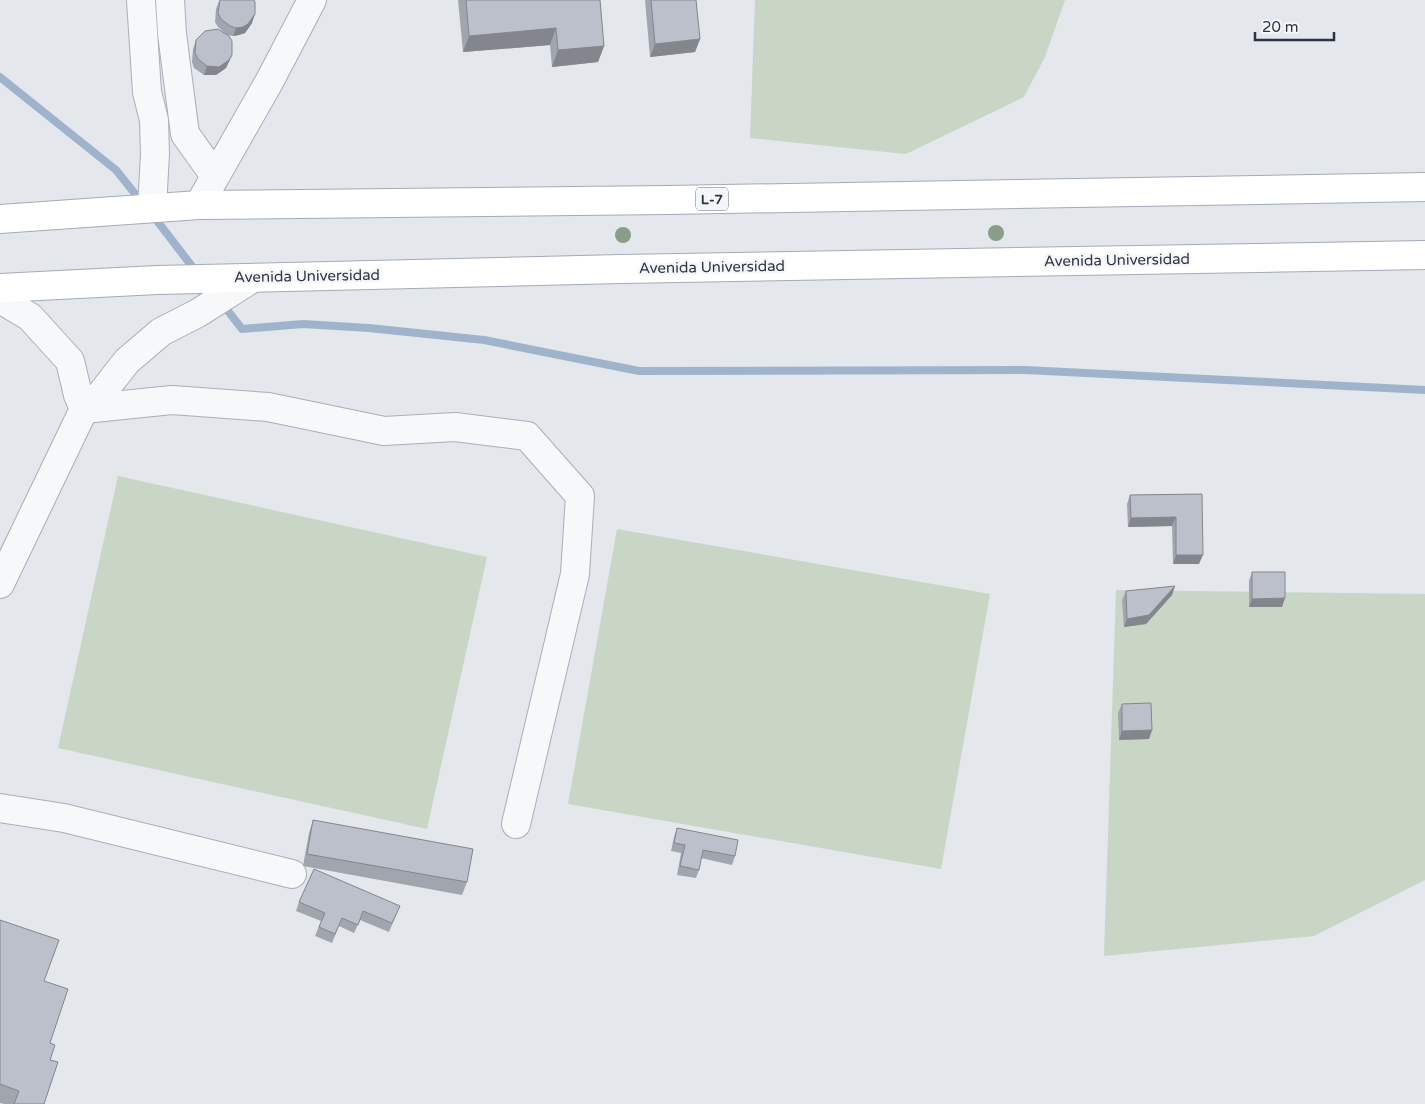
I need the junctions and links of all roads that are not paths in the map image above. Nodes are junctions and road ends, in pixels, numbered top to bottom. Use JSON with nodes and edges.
{"nodes":[{"id":1,"x":141,"y":0,"type":"edge"},
{"id":2,"x":170,"y":0,"type":"edge"},
{"id":3,"x":312,"y":0,"type":"edge"},
{"id":4,"x":216,"y":176,"type":"junction"},
{"id":5,"x":1425,"y":187,"type":"edge"},
{"id":6,"x":200,"y":205,"type":"junction"},
{"id":7,"x":152,"y":208,"type":"junction"},
{"id":8,"x":0,"y":219,"type":"edge"},
{"id":9,"x":1425,"y":256,"type":"edge"},
{"id":10,"x":252,"y":278,"type":"junction"},
{"id":11,"x":0,"y":288,"type":"edge"},
{"id":12,"x":0,"y":299,"type":"edge"},
{"id":13,"x":84,"y":409,"type":"junction"},
{"id":14,"x":0,"y":584,"type":"edge"},
{"id":15,"x":0,"y":808,"type":"edge"},
{"id":16,"x":516,"y":824,"type":"dead end"},
{"id":17,"x":292,"y":874,"type":"dead end"}],
"edges":[{"from":1,"to":7,"type":"street"},
{"from":2,"to":4,"type":"street"},
{"from":3,"to":4,"type":"street"},
{"from":4,"to":6,"type":"street"},
{"from":5,"to":6,"type":"main road","number":"L-7"},
{"from":6,"to":7,"type":"main road","number":"L-7"},
{"from":7,"to":8,"type":"main road","number":"L-7"},
{"from":9,"to":10,"type":"main road","name":"Avenida Universidad"},
{"from":10,"to":11,"type":"main road","name":"Avenida Universidad"},
{"from":10,"to":13,"type":"street"},
{"from":12,"to":13,"type":"street"},
{"from":13,"to":14,"type":"street"},
{"from":13,"to":16,"type":"street"},
{"from":15,"to":17,"type":"street"}]}
